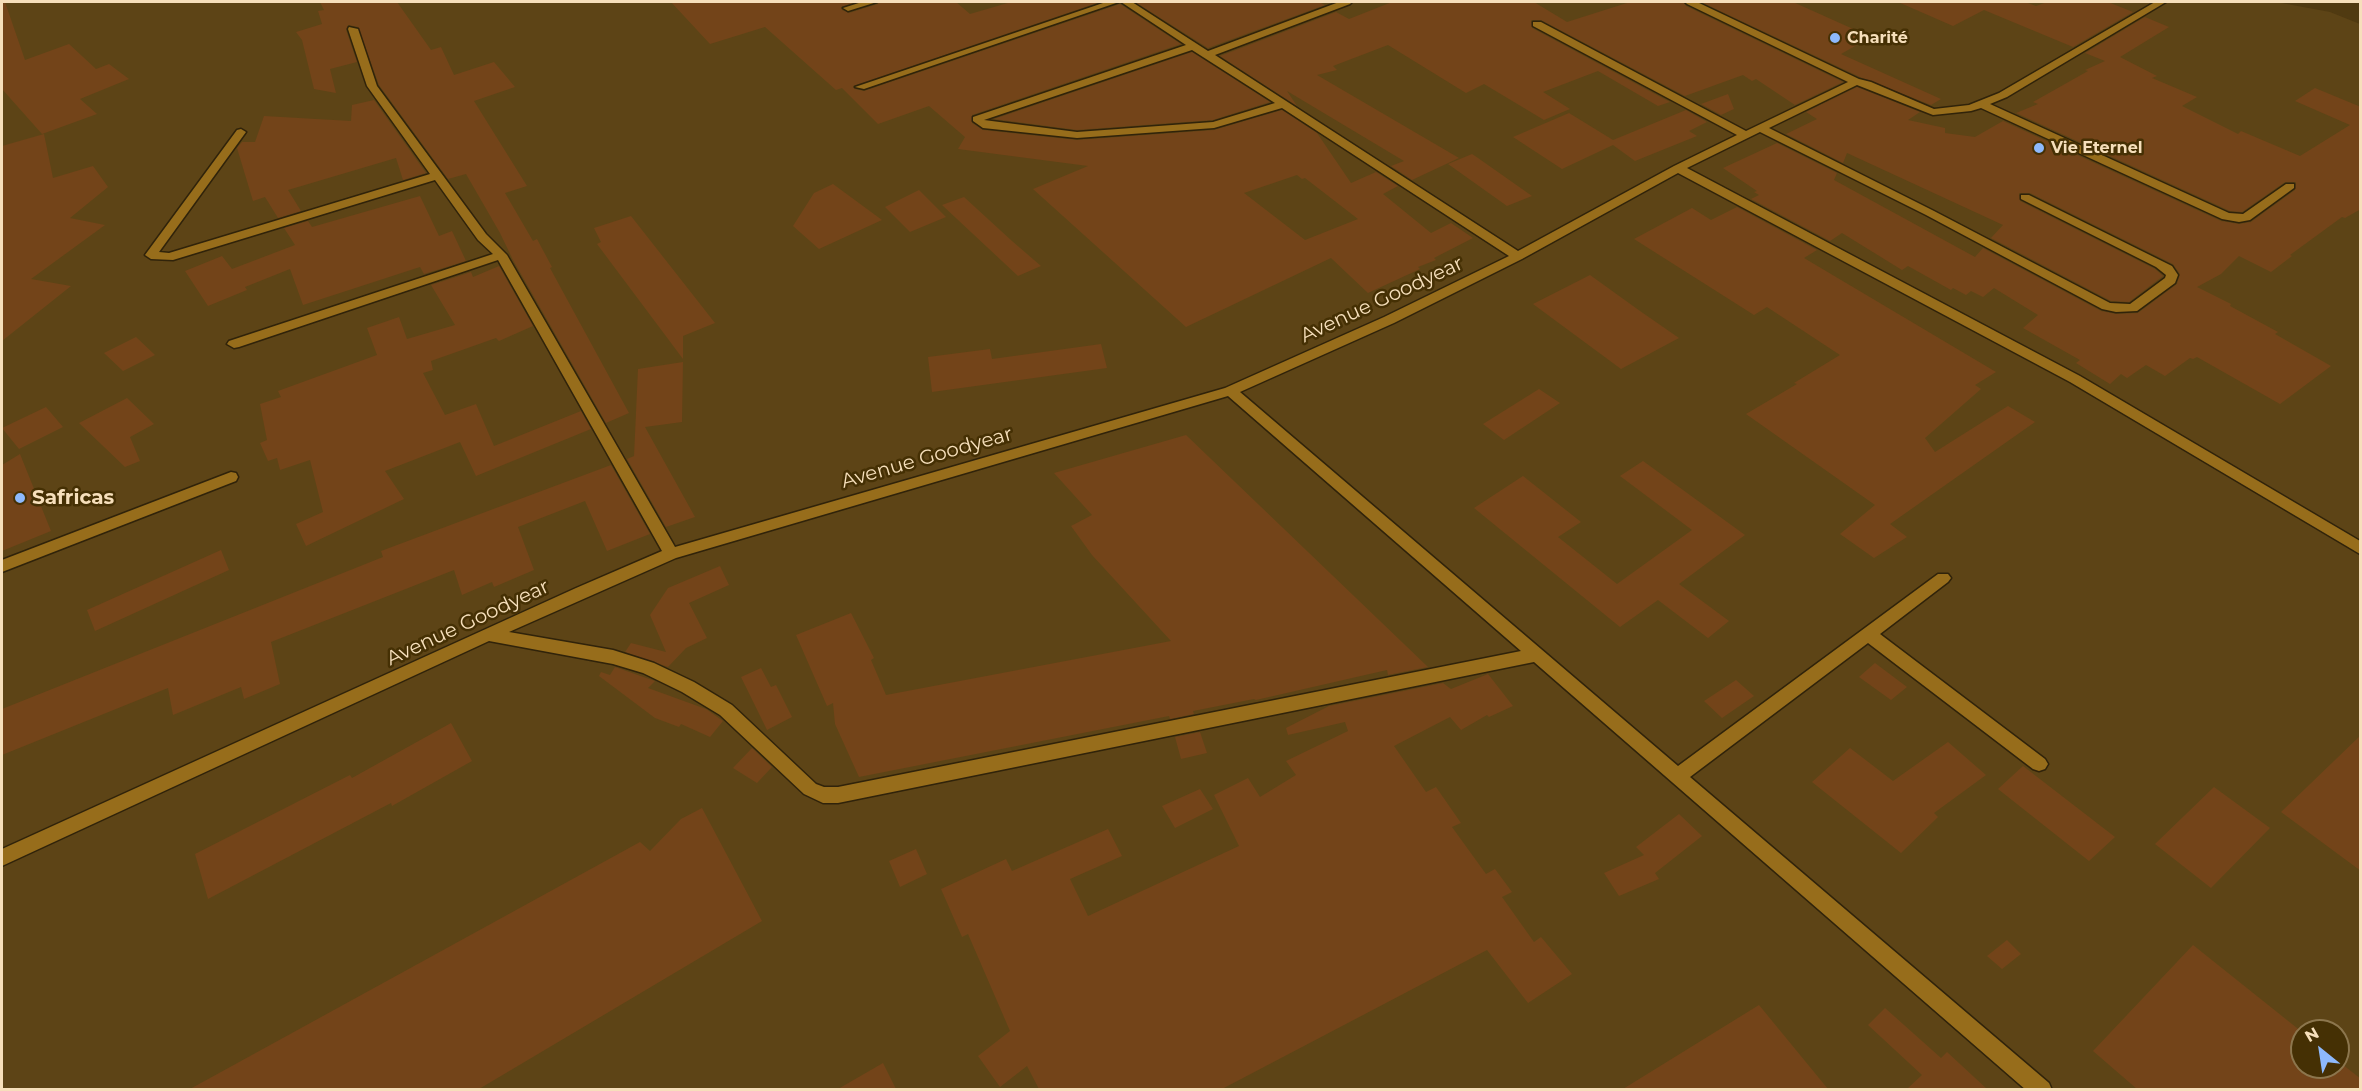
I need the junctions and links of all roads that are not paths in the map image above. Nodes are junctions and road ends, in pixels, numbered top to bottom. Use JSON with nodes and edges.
{"nodes":[{"id":1,"x":872,"y":2,"type":"edge"},
{"id":2,"x":1114,"y":2,"type":"edge"},
{"id":3,"x":1126,"y":2,"type":"edge"},
{"id":4,"x":1347,"y":2,"type":"edge"},
{"id":5,"x":1690,"y":2,"type":"edge"},
{"id":6,"x":2161,"y":2,"type":"edge"},
{"id":7,"x":848,"y":8,"type":"dead end"},
{"id":8,"x":1537,"y":24,"type":"dead end"},
{"id":9,"x":353,"y":29,"type":"dead end"},
{"id":10,"x":1193,"y":46,"type":"junction"},
{"id":11,"x":1206,"y":55,"type":"junction"},
{"id":12,"x":1856,"y":82,"type":"junction"},
{"id":13,"x":860,"y":87,"type":"dead end"},
{"id":14,"x":1285,"y":104,"type":"junction"},
{"id":15,"x":1982,"y":104,"type":"junction"},
{"id":16,"x":241,"y":132,"type":"dead end"},
{"id":17,"x":1753,"y":132,"type":"junction"},
{"id":18,"x":1678,"y":168,"type":"junction"},
{"id":19,"x":436,"y":176,"type":"junction"},
{"id":20,"x":2290,"y":186,"type":"dead end"},
{"id":21,"x":2025,"y":197,"type":"dead end"},
{"id":22,"x":501,"y":255,"type":"junction"},
{"id":23,"x":1518,"y":256,"type":"junction"},
{"id":24,"x":234,"y":344,"type":"dead end"},
{"id":25,"x":1230,"y":391,"type":"junction"},
{"id":26,"x":231,"y":477,"type":"dead end"},
{"id":27,"x":2361,"y":548,"type":"edge"},
{"id":28,"x":671,"y":554,"type":"junction"},
{"id":29,"x":2,"y":566,"type":"edge"},
{"id":30,"x":1943,"y":578,"type":"dead end"},
{"id":31,"x":1868,"y":634,"type":"junction"},
{"id":32,"x":490,"y":635,"type":"junction"},
{"id":33,"x":1537,"y":655,"type":"junction"},
{"id":34,"x":2039,"y":764,"type":"dead end"},
{"id":35,"x":1678,"y":776,"type":"junction"},
{"id":36,"x":2,"y":858,"type":"edge"},
{"id":37,"x":2042,"y":1089,"type":"edge"}],
"edges":[{"from":1,"to":7,"type":"street"},
{"from":2,"to":13,"type":"street"},
{"from":3,"to":10,"type":"street"},
{"from":4,"to":11,"type":"street"},
{"from":5,"to":12,"type":"street"},
{"from":6,"to":15,"type":"street"},
{"from":8,"to":17,"type":"street"},
{"from":9,"to":19,"type":"street"},
{"from":10,"to":11,"type":"street"},
{"from":10,"to":14,"type":"street"},
{"from":11,"to":14,"type":"street"},
{"from":12,"to":15,"type":"street"},
{"from":12,"to":17,"type":"street","name":"Avenue Goodyear"},
{"from":14,"to":23,"type":"street"},
{"from":15,"to":20,"type":"street"},
{"from":16,"to":19,"type":"street"},
{"from":17,"to":18,"type":"street","name":"Avenue Goodyear"},
{"from":17,"to":21,"type":"street"},
{"from":18,"to":23,"type":"street","name":"Avenue Goodyear"},
{"from":18,"to":27,"type":"street"},
{"from":19,"to":22,"type":"street"},
{"from":22,"to":24,"type":"street"},
{"from":22,"to":28,"type":"street"},
{"from":23,"to":25,"type":"street","name":"Avenue Goodyear"},
{"from":25,"to":28,"type":"street","name":"Avenue Goodyear"},
{"from":25,"to":33,"type":"street"},
{"from":26,"to":29,"type":"street"},
{"from":28,"to":32,"type":"street","name":"Avenue Goodyear"},
{"from":30,"to":31,"type":"street"},
{"from":31,"to":34,"type":"street"},
{"from":31,"to":35,"type":"street"},
{"from":32,"to":33,"type":"street"},
{"from":32,"to":36,"type":"street","name":"Avenue Goodyear"},
{"from":33,"to":35,"type":"street"},
{"from":35,"to":37,"type":"street"}]}
